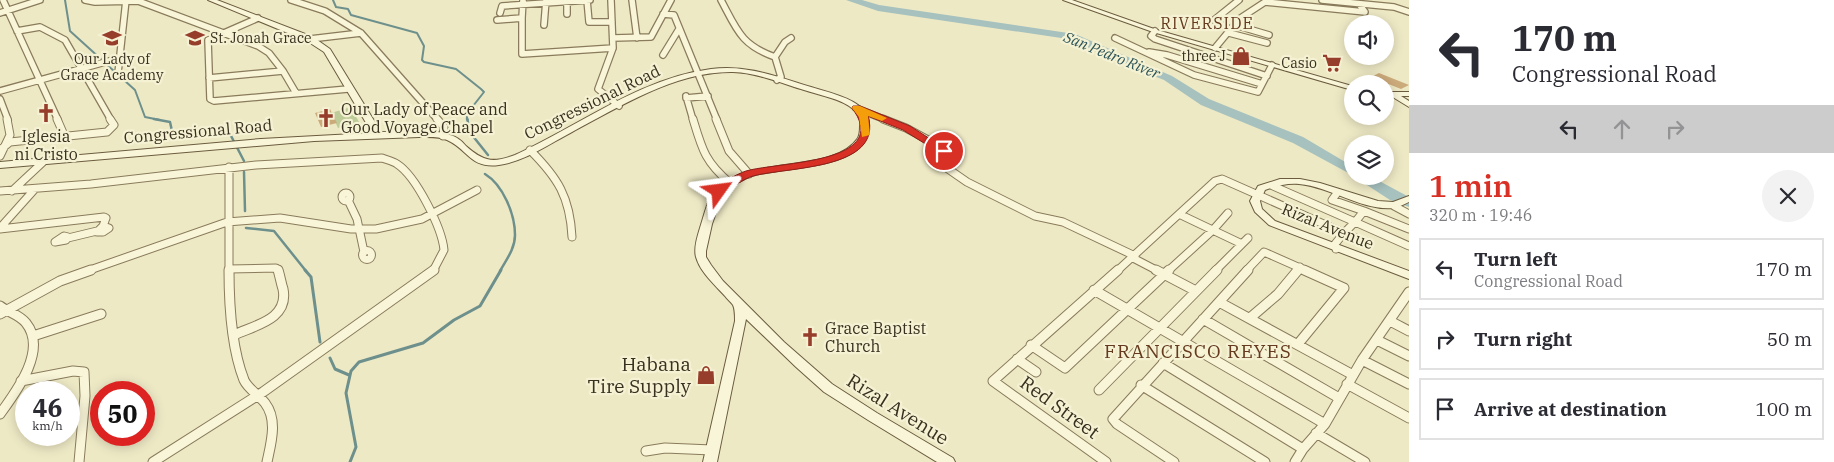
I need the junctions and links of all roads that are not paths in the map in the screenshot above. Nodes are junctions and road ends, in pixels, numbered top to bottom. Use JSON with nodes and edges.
{"nodes":[{"id":1,"x":3,"y":0,"type":"edge"},
{"id":2,"x":40,"y":0,"type":"edge"},
{"id":3,"x":85,"y":0,"type":"edge"},
{"id":4,"x":126,"y":0,"type":"edge"},
{"id":5,"x":211,"y":0,"type":"edge"},
{"id":6,"x":291,"y":0,"type":"edge"},
{"id":7,"x":588,"y":0,"type":"edge"},
{"id":8,"x":611,"y":0,"type":"edge"},
{"id":9,"x":632,"y":0,"type":"edge"},
{"id":10,"x":671,"y":0,"type":"edge"},
{"id":11,"x":721,"y":0,"type":"edge"},
{"id":12,"x":1066,"y":0,"type":"edge"},
{"id":13,"x":1239,"y":0,"type":"edge"},
{"id":14,"x":1258,"y":0,"type":"edge"},
{"id":15,"x":1322,"y":0,"type":"edge"},
{"id":16,"x":567,"y":1,"type":"edge"},
{"id":17,"x":523,"y":2,"type":"edge"},
{"id":18,"x":546,"y":2,"type":"edge"},
{"id":19,"x":1265,"y":2,"type":"junction"},
{"id":20,"x":503,"y":3,"type":"edge"},
{"id":21,"x":1359,"y":4,"type":"junction"},
{"id":22,"x":7,"y":11,"type":"junction"},
{"id":23,"x":1409,"y":12,"type":"edge"},
{"id":24,"x":0,"y":13,"type":"edge"},
{"id":25,"x":500,"y":13,"type":"dead end"},
{"id":26,"x":567,"y":14,"type":"dead end"},
{"id":27,"x":663,"y":14,"type":"junction"},
{"id":28,"x":258,"y":18,"type":"junction"},
{"id":29,"x":522,"y":18,"type":"junction"},
{"id":30,"x":497,"y":20,"type":"dead end"},
{"id":31,"x":612,"y":22,"type":"junction"},
{"id":32,"x":544,"y":24,"type":"dead end"},
{"id":33,"x":209,"y":28,"type":"junction"},
{"id":34,"x":678,"y":29,"type":"junction"},
{"id":35,"x":1232,"y":29,"type":"junction"},
{"id":36,"x":17,"y":31,"type":"junction"},
{"id":37,"x":1155,"y":31,"type":"junction"},
{"id":38,"x":222,"y":33,"type":"junction"},
{"id":39,"x":361,"y":33,"type":"junction"},
{"id":40,"x":1269,"y":35,"type":"dead end"},
{"id":41,"x":613,"y":38,"type":"junction"},
{"id":42,"x":637,"y":38,"type":"junction"},
{"id":43,"x":791,"y":38,"type":"dead end"},
{"id":44,"x":1114,"y":38,"type":"dead end"},
{"id":45,"x":310,"y":39,"type":"junction"},
{"id":46,"x":208,"y":40,"type":"junction"},
{"id":47,"x":1267,"y":43,"type":"dead end"},
{"id":48,"x":613,"y":48,"type":"junction"},
{"id":49,"x":1215,"y":48,"type":"junction"},
{"id":50,"x":1148,"y":52,"type":"junction"},
{"id":51,"x":663,"y":55,"type":"dead end"},
{"id":52,"x":775,"y":57,"type":"junction"},
{"id":53,"x":120,"y":58,"type":"junction"},
{"id":54,"x":1272,"y":65,"type":"junction"},
{"id":55,"x":82,"y":68,"type":"junction"},
{"id":56,"x":283,"y":70,"type":"junction"},
{"id":57,"x":118,"y":73,"type":"dead end"},
{"id":58,"x":697,"y":73,"type":"junction"},
{"id":59,"x":1267,"y":76,"type":"junction"},
{"id":60,"x":209,"y":78,"type":"junction"},
{"id":61,"x":41,"y":79,"type":"junction"},
{"id":62,"x":777,"y":80,"type":"junction"},
{"id":63,"x":1262,"y":84,"type":"junction"},
{"id":64,"x":1344,"y":86,"type":"edge"},
{"id":65,"x":348,"y":89,"type":"junction"},
{"id":66,"x":0,"y":91,"type":"edge"},
{"id":67,"x":296,"y":93,"type":"junction"},
{"id":68,"x":1409,"y":94,"type":"edge"},
{"id":69,"x":1394,"y":95,"type":"edge"},
{"id":70,"x":708,"y":96,"type":"junction"},
{"id":71,"x":1394,"y":98,"type":"edge"},
{"id":72,"x":0,"y":99,"type":"edge"},
{"id":73,"x":1409,"y":105,"type":"edge"},
{"id":74,"x":619,"y":106,"type":"junction"},
{"id":75,"x":856,"y":108,"type":"junction"},
{"id":76,"x":9,"y":128,"type":"junction"},
{"id":77,"x":0,"y":131,"type":"edge"},
{"id":78,"x":64,"y":135,"type":"junction"},
{"id":79,"x":378,"y":135,"type":"junction"},
{"id":80,"x":443,"y":136,"type":"junction"},
{"id":81,"x":10,"y":142,"type":"junction"},
{"id":82,"x":0,"y":150,"type":"edge"},
{"id":83,"x":530,"y":150,"type":"junction"},
{"id":84,"x":0,"y":156,"type":"edge"},
{"id":85,"x":43,"y":162,"type":"junction"},
{"id":86,"x":0,"y":165,"type":"edge"},
{"id":87,"x":229,"y":167,"type":"junction"},
{"id":88,"x":749,"y":174,"type":"junction"},
{"id":89,"x":730,"y":183,"type":"junction"},
{"id":90,"x":1272,"y":186,"type":"dead end"},
{"id":91,"x":34,"y":190,"type":"junction"},
{"id":92,"x":477,"y":190,"type":"dead end"},
{"id":93,"x":0,"y":191,"type":"edge"},
{"id":94,"x":12,"y":191,"type":"junction"},
{"id":95,"x":1337,"y":193,"type":"dead end"},
{"id":96,"x":1257,"y":194,"type":"junction"},
{"id":97,"x":348,"y":200,"type":"dead end"},
{"id":98,"x":1402,"y":203,"type":"edge"},
{"id":99,"x":1364,"y":211,"type":"junction"},
{"id":100,"x":1228,"y":213,"type":"dead end"},
{"id":101,"x":1409,"y":214,"type":"edge"},
{"id":102,"x":433,"y":215,"type":"junction"},
{"id":103,"x":1181,"y":215,"type":"junction"},
{"id":104,"x":68,"y":221,"type":"junction"},
{"id":105,"x":228,"y":222,"type":"junction"},
{"id":106,"x":1355,"y":222,"type":"junction"},
{"id":107,"x":0,"y":229,"type":"edge"},
{"id":108,"x":1409,"y":229,"type":"edge"},
{"id":109,"x":358,"y":230,"type":"junction"},
{"id":110,"x":1213,"y":230,"type":"junction"},
{"id":111,"x":1344,"y":233,"type":"junction"},
{"id":112,"x":572,"y":237,"type":"dead end"},
{"id":113,"x":1356,"y":238,"type":"dead end"},
{"id":114,"x":1409,"y":246,"type":"edge"},
{"id":115,"x":1336,"y":249,"type":"junction"},
{"id":116,"x":364,"y":252,"type":"dead end"},
{"id":117,"x":1134,"y":257,"type":"junction"},
{"id":118,"x":1300,"y":267,"type":"junction"},
{"id":119,"x":229,"y":269,"type":"junction"},
{"id":120,"x":1165,"y":274,"type":"junction"},
{"id":121,"x":1409,"y":275,"type":"edge"},
{"id":122,"x":1094,"y":290,"type":"junction"},
{"id":123,"x":1196,"y":291,"type":"junction"},
{"id":124,"x":1408,"y":296,"type":"edge"},
{"id":125,"x":1218,"y":302,"type":"junction"},
{"id":126,"x":740,"y":306,"type":"junction"},
{"id":127,"x":1128,"y":309,"type":"junction"},
{"id":128,"x":2,"y":310,"type":"edge"},
{"id":129,"x":101,"y":314,"type":"dead end"},
{"id":130,"x":1250,"y":318,"type":"junction"},
{"id":131,"x":1203,"y":319,"type":"junction"},
{"id":132,"x":1390,"y":321,"type":"junction"},
{"id":133,"x":762,"y":327,"type":"junction"},
{"id":134,"x":1160,"y":327,"type":"junction"},
{"id":135,"x":739,"y":328,"type":"junction"},
{"id":136,"x":1409,"y":331,"type":"edge"},
{"id":137,"x":33,"y":336,"type":"junction"},
{"id":138,"x":234,"y":336,"type":"junction"},
{"id":139,"x":1183,"y":340,"type":"junction"},
{"id":140,"x":1377,"y":340,"type":"junction"},
{"id":141,"x":1298,"y":344,"type":"junction"},
{"id":142,"x":1031,"y":345,"type":"junction"},
{"id":143,"x":1409,"y":356,"type":"edge"},
{"id":144,"x":1017,"y":359,"type":"junction"},
{"id":145,"x":1362,"y":360,"type":"junction"},
{"id":146,"x":1163,"y":363,"type":"junction"},
{"id":147,"x":1036,"y":372,"type":"dead end"},
{"id":148,"x":1350,"y":379,"type":"junction"},
{"id":149,"x":21,"y":381,"type":"joint"},
{"id":150,"x":1409,"y":384,"type":"edge"},
{"id":151,"x":1141,"y":385,"type":"junction"},
{"id":152,"x":15,"y":390,"type":"edge"},
{"id":153,"x":1099,"y":390,"type":"dead end"},
{"id":154,"x":258,"y":396,"type":"junction"},
{"id":155,"x":1339,"y":398,"type":"junction"},
{"id":156,"x":0,"y":414,"type":"edge"},
{"id":157,"x":1409,"y":418,"type":"edge"},
{"id":158,"x":1325,"y":424,"type":"junction"},
{"id":159,"x":1316,"y":433,"type":"junction"},
{"id":160,"x":1303,"y":448,"type":"junction"},
{"id":161,"x":646,"y":451,"type":"dead end"},
{"id":162,"x":711,"y":456,"type":"edge"},
{"id":163,"x":79,"y":462,"type":"edge"},
{"id":164,"x":153,"y":462,"type":"edge"},
{"id":165,"x":266,"y":462,"type":"edge"},
{"id":166,"x":948,"y":462,"type":"edge"},
{"id":167,"x":1106,"y":462,"type":"edge"},
{"id":168,"x":1174,"y":462,"type":"edge"},
{"id":169,"x":1265,"y":462,"type":"edge"},
{"id":170,"x":1296,"y":462,"type":"edge"},
{"id":171,"x":1365,"y":462,"type":"edge"}],
"edges":[{"from":1,"to":22,"type":"street"},
{"from":2,"to":22,"type":"street"},
{"from":3,"to":4,"type":"street"},
{"from":4,"to":33,"type":"street"},
{"from":4,"to":53,"type":"street"},
{"from":5,"to":28,"type":"main road"},
{"from":6,"to":39,"type":"street"},
{"from":7,"to":16,"type":"street"},
{"from":7,"to":31,"type":"street"},
{"from":8,"to":31,"type":"street"},
{"from":9,"to":42,"type":"street"},
{"from":10,"to":27,"type":"street"},
{"from":11,"to":52,"type":"street"},
{"from":12,"to":37,"type":"main road"},
{"from":13,"to":35,"type":"street"},
{"from":14,"to":19,"type":"street"},
{"from":15,"to":21,"type":"street"},
{"from":16,"to":18,"type":"street"},
{"from":16,"to":26,"type":"street"},
{"from":17,"to":18,"type":"street"},
{"from":17,"to":20,"type":"street"},
{"from":17,"to":29,"type":"street"},
{"from":18,"to":32,"type":"street"},
{"from":19,"to":21,"type":"street"},
{"from":19,"to":35,"type":"street"},
{"from":20,"to":25,"type":"street"},
{"from":21,"to":23,"type":"street"},
{"from":22,"to":24,"type":"street"},
{"from":22,"to":36,"type":"street"},
{"from":27,"to":34,"type":"street"},
{"from":27,"to":42,"type":"street"},
{"from":28,"to":38,"type":"street"},
{"from":28,"to":45,"type":"main road"},
{"from":29,"to":30,"type":"street"},
{"from":29,"to":48,"type":"street"},
{"from":31,"to":41,"type":"street"},
{"from":33,"to":38,"type":"street"},
{"from":33,"to":46,"type":"street"},
{"from":34,"to":51,"type":"street"},
{"from":34,"to":58,"type":"street"},
{"from":35,"to":40,"type":"street"},
{"from":35,"to":47,"type":"street"},
{"from":35,"to":49,"type":"street"},
{"from":36,"to":55,"type":"street"},
{"from":36,"to":61,"type":"street"},
{"from":37,"to":49,"type":"main road"},
{"from":37,"to":59,"type":"street"},
{"from":38,"to":46,"type":"street"},
{"from":38,"to":56,"type":"street"},
{"from":39,"to":45,"type":"street"},
{"from":39,"to":80,"type":"street"},
{"from":41,"to":42,"type":"street"},
{"from":41,"to":48,"type":"street"},
{"from":43,"to":52,"type":"street"},
{"from":44,"to":50,"type":"street"},
{"from":45,"to":65,"type":"main road"},
{"from":46,"to":60,"type":"street"},
{"from":48,"to":74,"type":"street"},
{"from":49,"to":54,"type":"main road"},
{"from":50,"to":63,"type":"street"},
{"from":50,"to":63,"type":"street"},
{"from":52,"to":62,"type":"street"},
{"from":53,"to":55,"type":"street"},
{"from":53,"to":57,"type":"street"},
{"from":54,"to":59,"type":"street"},
{"from":54,"to":64,"type":"main road"},
{"from":55,"to":61,"type":"street"},
{"from":55,"to":78,"type":"street"},
{"from":56,"to":60,"type":"street"},
{"from":56,"to":67,"type":"street"},
{"from":58,"to":62,"type":"main road","name":"Congressional Road"},
{"from":58,"to":70,"type":"street"},
{"from":58,"to":74,"type":"main road","name":"Congressional Road"},
{"from":59,"to":63,"type":"street"},
{"from":60,"to":67,"type":"street"},
{"from":61,"to":66,"type":"street"},
{"from":61,"to":78,"type":"street"},
{"from":62,"to":75,"type":"main road","name":"Congressional Road"},
{"from":65,"to":67,"type":"street"},
{"from":65,"to":79,"type":"main road"},
{"from":68,"to":69,"type":"main road"},
{"from":70,"to":88,"type":"street"},
{"from":70,"to":89,"type":"street"},
{"from":71,"to":73,"type":"main road"},
{"from":72,"to":76,"type":"street"},
{"from":74,"to":83,"type":"main road","name":"Congressional Road"},
{"from":75,"to":88,"type":"main road"},
{"from":75,"to":117,"type":"street"},
{"from":76,"to":77,"type":"street"},
{"from":76,"to":81,"type":"street"},
{"from":78,"to":81,"type":"street"},
{"from":79,"to":80,"type":"main road","name":"Congressional Road"},
{"from":79,"to":85,"type":"main road","name":"Congressional Road"},
{"from":80,"to":83,"type":"main road","name":"Congressional Road"},
{"from":81,"to":82,"type":"street"},
{"from":81,"to":84,"type":"street"},
{"from":83,"to":112,"type":"street"},
{"from":85,"to":86,"type":"main road","name":"Congressional Road"},
{"from":85,"to":94,"type":"street"},
{"from":87,"to":91,"type":"street"},
{"from":87,"to":102,"type":"street"},
{"from":87,"to":105,"type":"street"},
{"from":88,"to":89,"type":"main road"},
{"from":89,"to":126,"type":"main road"},
{"from":90,"to":106,"type":"street"},
{"from":91,"to":94,"type":"street"},
{"from":91,"to":107,"type":"street"},
{"from":92,"to":102,"type":"street"},
{"from":93,"to":94,"type":"street"},
{"from":95,"to":99,"type":"street"},
{"from":96,"to":98,"type":"main road","name":"Rizal Avenue"},
{"from":96,"to":103,"type":"street"},
{"from":96,"to":111,"type":"street"},
{"from":96,"to":115,"type":"main road","name":"Rizal Avenue"},
{"from":97,"to":109,"type":"street"},
{"from":98,"to":101,"type":"street"},
{"from":99,"to":106,"type":"street"},
{"from":99,"to":108,"type":"street"},
{"from":100,"to":110,"type":"street"},
{"from":102,"to":109,"type":"street"},
{"from":102,"to":154,"type":"street"},
{"from":103,"to":110,"type":"street"},
{"from":103,"to":117,"type":"street"},
{"from":104,"to":104,"type":"street"},
{"from":104,"to":107,"type":"street"},
{"from":105,"to":109,"type":"street"},
{"from":105,"to":119,"type":"street"},
{"from":105,"to":128,"type":"street"},
{"from":106,"to":111,"type":"street"},
{"from":106,"to":114,"type":"street"},
{"from":109,"to":116,"type":"street"},
{"from":110,"to":120,"type":"street"},
{"from":110,"to":123,"type":"street"},
{"from":111,"to":113,"type":"street"},
{"from":111,"to":115,"type":"street"},
{"from":115,"to":121,"type":"main road","name":"Rizal Avenue"},
{"from":117,"to":120,"type":"street"},
{"from":117,"to":122,"type":"street"},
{"from":118,"to":125,"type":"street"},
{"from":118,"to":130,"type":"street"},
{"from":118,"to":141,"type":"street"},
{"from":119,"to":138,"type":"street"},
{"from":119,"to":138,"type":"street"},
{"from":120,"to":123,"type":"street"},
{"from":120,"to":127,"type":"street"},
{"from":122,"to":127,"type":"street"},
{"from":122,"to":142,"type":"street"},
{"from":123,"to":134,"type":"street"},
{"from":124,"to":132,"type":"street"},
{"from":125,"to":130,"type":"street"},
{"from":125,"to":131,"type":"street"},
{"from":126,"to":133,"type":"main road","name":"Rizal Avenue"},
{"from":126,"to":135,"type":"main road"},
{"from":127,"to":134,"type":"street"},
{"from":127,"to":142,"type":"street"},
{"from":128,"to":137,"type":"street"},
{"from":129,"to":137,"type":"street"},
{"from":130,"to":141,"type":"street"},
{"from":131,"to":139,"type":"street"},
{"from":131,"to":155,"type":"street"},
{"from":132,"to":136,"type":"street"},
{"from":132,"to":140,"type":"street"},
{"from":133,"to":135,"type":"main road"},
{"from":133,"to":166,"type":"main road","name":"Rizal Avenue"},
{"from":134,"to":139,"type":"street"},
{"from":134,"to":153,"type":"street"},
{"from":135,"to":162,"type":"main road"},
{"from":137,"to":149,"type":"street"},
{"from":138,"to":154,"type":"street"},
{"from":139,"to":146,"type":"street"},
{"from":139,"to":158,"type":"street"},
{"from":140,"to":143,"type":"street"},
{"from":140,"to":145,"type":"street"},
{"from":141,"to":148,"type":"street"},
{"from":142,"to":144,"type":"street"},
{"from":144,"to":147,"type":"street"},
{"from":144,"to":167,"type":"street","name":"Red Street"},
{"from":145,"to":148,"type":"street"},
{"from":145,"to":150,"type":"street"},
{"from":146,"to":151,"type":"street"},
{"from":146,"to":160,"type":"street"},
{"from":148,"to":155,"type":"street"},
{"from":148,"to":157,"type":"street"},
{"from":149,"to":163,"type":"street"},
{"from":151,"to":168,"type":"street"},
{"from":151,"to":169,"type":"street"},
{"from":152,"to":156,"type":"street"},
{"from":154,"to":164,"type":"street"},
{"from":154,"to":165,"type":"street"},
{"from":155,"to":158,"type":"street"},
{"from":158,"to":159,"type":"street"},
{"from":159,"to":160,"type":"street"},
{"from":159,"to":171,"type":"street"},
{"from":160,"to":170,"type":"street"},
{"from":161,"to":162,"type":"street"}]}
